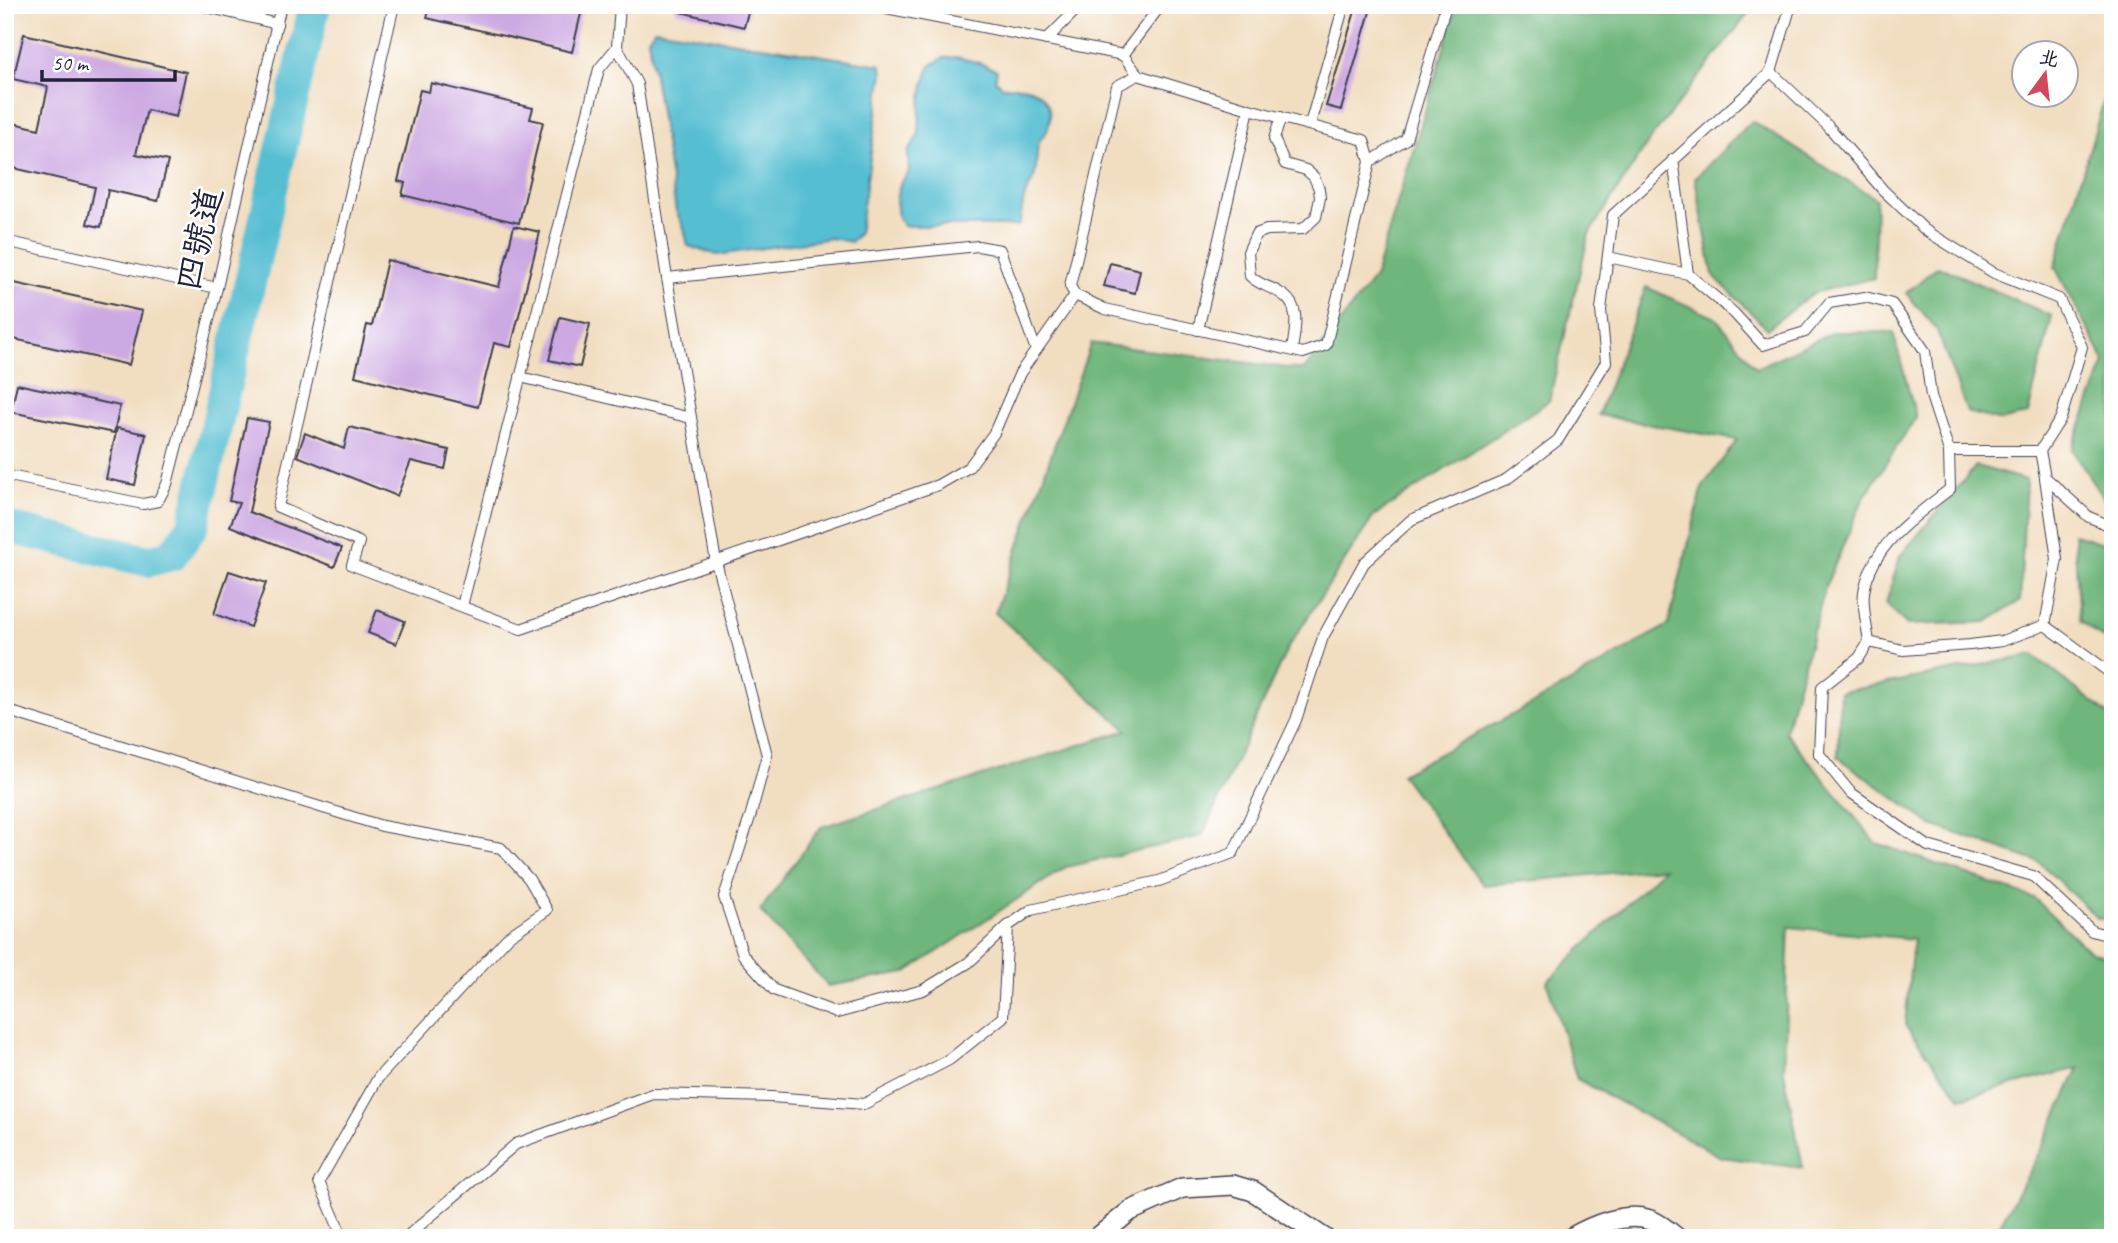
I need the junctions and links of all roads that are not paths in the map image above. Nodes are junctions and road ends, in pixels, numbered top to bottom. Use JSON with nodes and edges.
{"nodes":[{"id":1,"x":199,"y":5,"type":"edge"},
{"id":2,"x":281,"y":5,"type":"edge"},
{"id":3,"x":394,"y":5,"type":"edge"},
{"id":4,"x":620,"y":5,"type":"edge"},
{"id":5,"x":871,"y":5,"type":"edge"},
{"id":6,"x":1081,"y":5,"type":"edge"},
{"id":7,"x":1161,"y":5,"type":"edge"},
{"id":8,"x":1344,"y":5,"type":"edge"},
{"id":9,"x":1446,"y":5,"type":"edge"},
{"id":10,"x":1791,"y":5,"type":"edge"},
{"id":11,"x":277,"y":24,"type":"junction"},
{"id":12,"x":1046,"y":40,"type":"junction"},
{"id":13,"x":617,"y":47,"type":"junction"},
{"id":14,"x":1123,"y":55,"type":"junction"},
{"id":15,"x":1771,"y":72,"type":"junction"},
{"id":16,"x":1138,"y":75,"type":"junction"},
{"id":17,"x":1249,"y":109,"type":"junction"},
{"id":18,"x":1281,"y":117,"type":"junction"},
{"id":19,"x":1310,"y":124,"type":"junction"},
{"id":20,"x":1673,"y":159,"type":"junction"},
{"id":21,"x":1370,"y":162,"type":"junction"},
{"id":22,"x":5,"y":241,"type":"edge"},
{"id":23,"x":1608,"y":257,"type":"junction"},
{"id":24,"x":1688,"y":274,"type":"junction"},
{"id":25,"x":667,"y":278,"type":"junction"},
{"id":26,"x":218,"y":288,"type":"junction"},
{"id":27,"x":1075,"y":295,"type":"junction"},
{"id":28,"x":1198,"y":330,"type":"junction"},
{"id":29,"x":1036,"y":350,"type":"junction"},
{"id":30,"x":1292,"y":350,"type":"junction"},
{"id":31,"x":520,"y":377,"type":"junction"},
{"id":32,"x":691,"y":418,"type":"junction"},
{"id":33,"x":1948,"y":451,"type":"junction"},
{"id":34,"x":2040,"y":451,"type":"junction"},
{"id":35,"x":5,"y":475,"type":"edge"},
{"id":36,"x":2045,"y":477,"type":"junction"},
{"id":37,"x":2113,"y":527,"type":"edge"},
{"id":38,"x":716,"y":562,"type":"junction"},
{"id":39,"x":462,"y":606,"type":"junction"},
{"id":40,"x":2045,"y":625,"type":"junction"},
{"id":41,"x":1868,"y":642,"type":"junction"},
{"id":42,"x":2113,"y":675,"type":"edge"},
{"id":43,"x":5,"y":710,"type":"edge"},
{"id":44,"x":1008,"y":926,"type":"junction"},
{"id":45,"x":2113,"y":937,"type":"edge"},
{"id":46,"x":343,"y":1238,"type":"edge"},
{"id":47,"x":405,"y":1238,"type":"edge"},
{"id":48,"x":1097,"y":1238,"type":"edge"},
{"id":49,"x":1324,"y":1238,"type":"edge"},
{"id":50,"x":1571,"y":1238,"type":"edge"},
{"id":51,"x":1677,"y":1238,"type":"edge"}],
"edges":[{"from":1,"to":11,"type":"lane"},
{"from":2,"to":11,"type":"lane","name":"四號道"},
{"from":3,"to":39,"type":"lane"},
{"from":4,"to":13,"type":"lane"},
{"from":5,"to":12,"type":"lane"},
{"from":6,"to":12,"type":"lane"},
{"from":7,"to":14,"type":"lane"},
{"from":8,"to":19,"type":"lane"},
{"from":9,"to":21,"type":"lane"},
{"from":10,"to":15,"type":"lane"},
{"from":11,"to":26,"type":"lane","name":"四號道"},
{"from":12,"to":14,"type":"lane"},
{"from":13,"to":25,"type":"lane"},
{"from":13,"to":31,"type":"lane"},
{"from":14,"to":16,"type":"lane"},
{"from":15,"to":20,"type":"lane"},
{"from":15,"to":34,"type":"lane"},
{"from":16,"to":17,"type":"lane"},
{"from":16,"to":27,"type":"lane"},
{"from":17,"to":18,"type":"lane"},
{"from":17,"to":28,"type":"lane"},
{"from":18,"to":19,"type":"lane"},
{"from":18,"to":30,"type":"lane"},
{"from":19,"to":21,"type":"lane"},
{"from":20,"to":23,"type":"lane"},
{"from":20,"to":24,"type":"lane"},
{"from":21,"to":30,"type":"lane"},
{"from":22,"to":26,"type":"lane"},
{"from":23,"to":24,"type":"lane"},
{"from":23,"to":44,"type":"lane"},
{"from":24,"to":33,"type":"lane"},
{"from":25,"to":29,"type":"lane"},
{"from":25,"to":32,"type":"lane"},
{"from":26,"to":35,"type":"lane","name":"四號道"},
{"from":27,"to":28,"type":"lane"},
{"from":27,"to":29,"type":"lane"},
{"from":28,"to":30,"type":"lane"},
{"from":29,"to":38,"type":"lane"},
{"from":31,"to":32,"type":"lane"},
{"from":31,"to":39,"type":"lane"},
{"from":32,"to":38,"type":"lane"},
{"from":33,"to":34,"type":"lane"},
{"from":33,"to":41,"type":"lane"},
{"from":34,"to":36,"type":"lane"},
{"from":36,"to":37,"type":"lane"},
{"from":36,"to":40,"type":"lane"},
{"from":38,"to":39,"type":"lane"},
{"from":38,"to":44,"type":"lane"},
{"from":40,"to":41,"type":"lane"},
{"from":40,"to":42,"type":"lane"},
{"from":41,"to":45,"type":"lane"},
{"from":43,"to":46,"type":"lane"},
{"from":44,"to":47,"type":"lane"},
{"from":48,"to":49,"type":"street"},
{"from":50,"to":51,"type":"street"}]}
